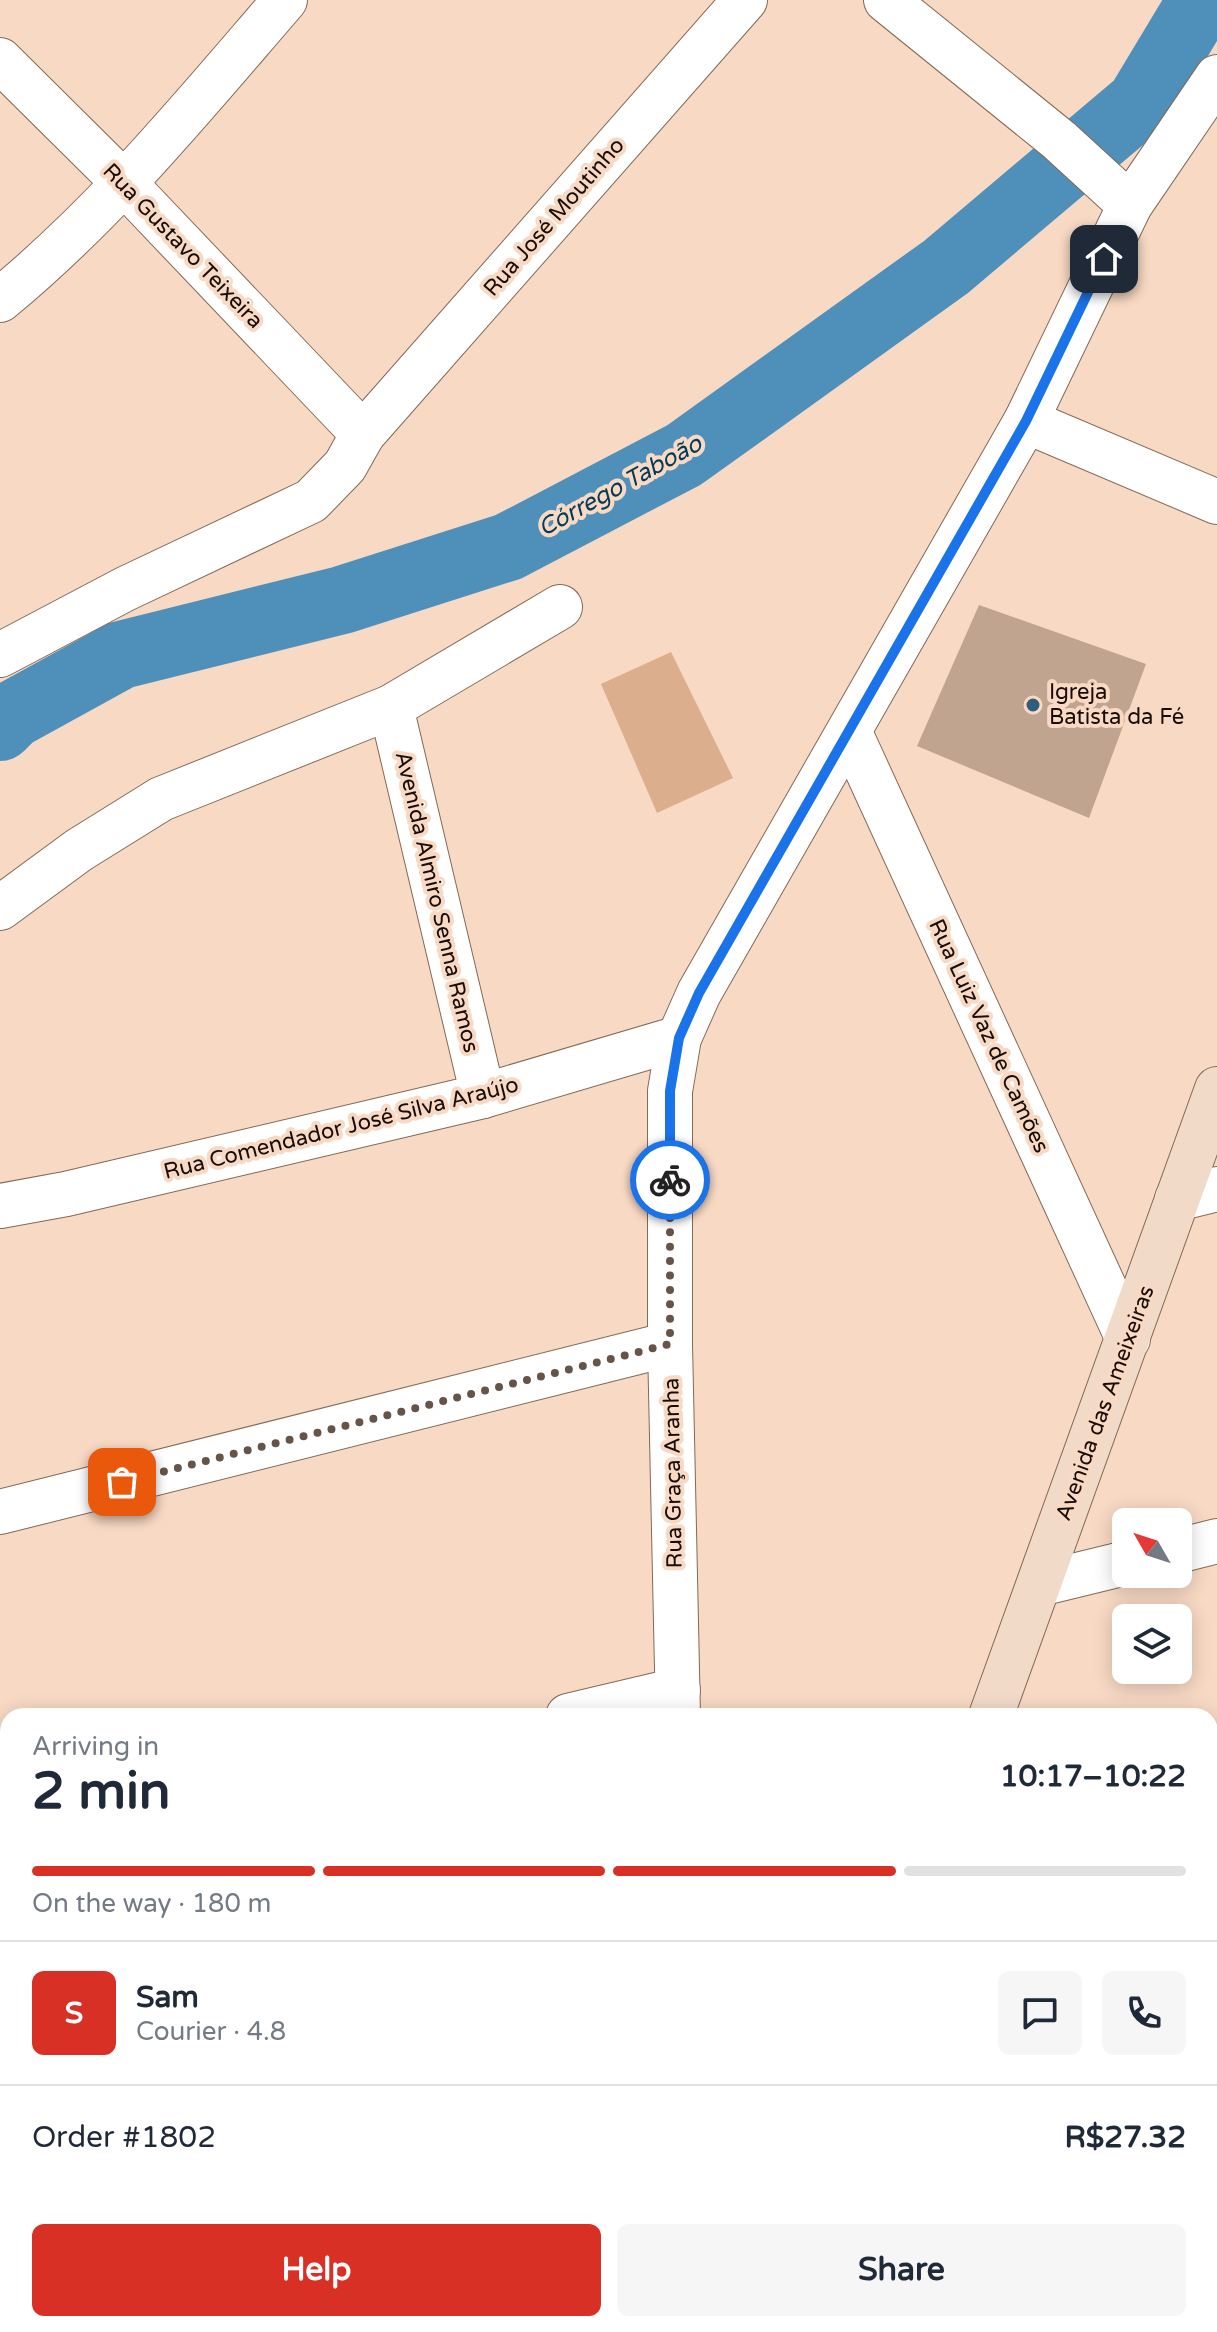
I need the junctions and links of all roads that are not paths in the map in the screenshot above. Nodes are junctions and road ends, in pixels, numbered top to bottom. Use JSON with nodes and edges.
{"nodes":[{"id":1,"x":285,"y":0,"type":"edge"},
{"id":2,"x":745,"y":0,"type":"edge"},
{"id":3,"x":886,"y":0,"type":"edge"},
{"id":4,"x":0,"y":60,"type":"edge"},
{"id":5,"x":1217,"y":77,"type":"edge"},
{"id":6,"x":125,"y":184,"type":"junction"},
{"id":7,"x":1126,"y":201,"type":"junction"},
{"id":8,"x":0,"y":300,"type":"edge"},
{"id":9,"x":1026,"y":421,"type":"junction"},
{"id":10,"x":363,"y":434,"type":"junction"},
{"id":11,"x":1217,"y":502,"type":"edge"},
{"id":12,"x":560,"y":607,"type":"dead end"},
{"id":13,"x":0,"y":655,"type":"edge"},
{"id":14,"x":391,"y":707,"type":"junction"},
{"id":15,"x":850,"y":733,"type":"junction"},
{"id":16,"x":0,"y":908,"type":"edge"},
{"id":17,"x":679,"y":1038,"type":"junction"},
{"id":18,"x":1217,"y":1089,"type":"edge"},
{"id":19,"x":483,"y":1096,"type":"junction"},
{"id":20,"x":1197,"y":1194,"type":"edge"},
{"id":21,"x":0,"y":1206,"type":"edge"},
{"id":22,"x":1128,"y":1339,"type":"junction"},
{"id":23,"x":670,"y":1344,"type":"junction"},
{"id":24,"x":0,"y":1512,"type":"edge"},
{"id":25,"x":1217,"y":1541,"type":"edge"},
{"id":26,"x":1192,"y":1547,"type":"edge"},
{"id":27,"x":1112,"y":1566,"type":"edge"},
{"id":28,"x":1040,"y":1584,"type":"junction"},
{"id":29,"x":678,"y":1703,"type":"edge"},
{"id":30,"x":636,"y":1708,"type":"edge"},
{"id":31,"x":994,"y":1708,"type":"edge"}],
"edges":[{"from":1,"to":6,"type":"street"},
{"from":2,"to":10,"type":"street","name":"Rua José Moutinho"},
{"from":3,"to":7,"type":"street"},
{"from":4,"to":6,"type":"street","name":"Rua Gustavo Teixeira"},
{"from":5,"to":7,"type":"street","name":"Rua Graça Aranha"},
{"from":6,"to":8,"type":"street"},
{"from":6,"to":10,"type":"street","name":"Rua Gustavo Teixeira"},
{"from":7,"to":9,"type":"street","name":"Rua Graça Aranha"},
{"from":9,"to":11,"type":"street"},
{"from":9,"to":15,"type":"street","name":"Rua Graça Aranha"},
{"from":10,"to":13,"type":"street","name":"Rua José Moutinho"},
{"from":12,"to":14,"type":"street"},
{"from":14,"to":16,"type":"street"},
{"from":14,"to":19,"type":"street","name":"Avenida Almiro Senna Ramos"},
{"from":15,"to":17,"type":"street","name":"Rua Graça Aranha"},
{"from":15,"to":22,"type":"street","name":"Rua Luiz Vaz de Camões"},
{"from":17,"to":19,"type":"street","name":"Rua Comendador José Silva Araújo"},
{"from":17,"to":23,"type":"street","name":"Rua Graça Aranha"},
{"from":18,"to":20,"type":"street","name":"Avenida das Ameixeiras"},
{"from":19,"to":21,"type":"street","name":"Rua Comendador José Silva Araújo"},
{"from":20,"to":22,"type":"street","name":"Avenida das Ameixeiras"},
{"from":22,"to":28,"type":"street","name":"Avenida das Ameixeiras"},
{"from":23,"to":24,"type":"street"},
{"from":23,"to":29,"type":"street","name":"Rua Graça Aranha"},
{"from":25,"to":26,"type":"street"},
{"from":27,"to":28,"type":"street"},
{"from":28,"to":31,"type":"street","name":"Avenida das Ameixeiras"},
{"from":29,"to":30,"type":"street"}]}
